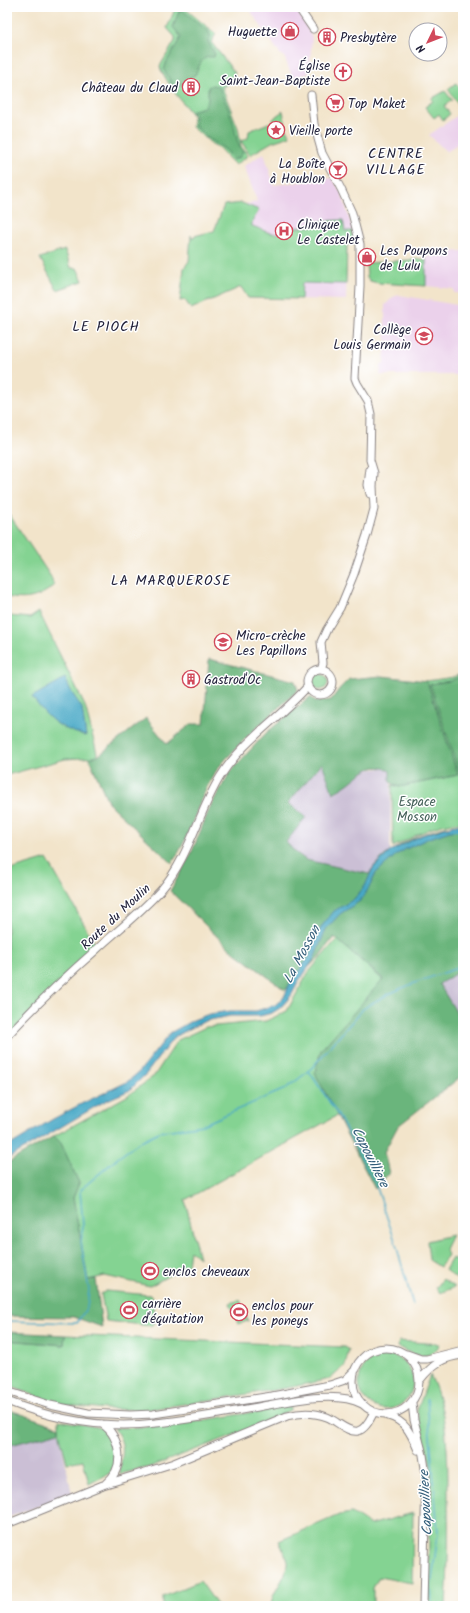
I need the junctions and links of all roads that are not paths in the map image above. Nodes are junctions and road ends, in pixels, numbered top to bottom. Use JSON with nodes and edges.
{"nodes":[{"id":1,"x":298,"y":7,"type":"edge"},
{"id":2,"x":313,"y":29,"type":"dead end"},
{"id":3,"x":311,"y":95,"type":"dead end"},
{"id":4,"x":321,"y":669,"type":"junction"},
{"id":5,"x":308,"y":686,"type":"junction"},
{"id":6,"x":313,"y":693,"type":"junction"},
{"id":7,"x":273,"y":720,"type":"junction"},
{"id":8,"x":7,"y":1036,"type":"edge"},
{"id":9,"x":463,"y":1350,"type":"edge"},
{"id":10,"x":404,"y":1353,"type":"junction"},
{"id":11,"x":463,"y":1355,"type":"edge"},
{"id":12,"x":356,"y":1369,"type":"junction"},
{"id":13,"x":420,"y":1380,"type":"junction"},
{"id":14,"x":7,"y":1391,"type":"edge"},
{"id":15,"x":7,"y":1401,"type":"edge"},
{"id":16,"x":412,"y":1403,"type":"junction"},
{"id":17,"x":362,"y":1404,"type":"junction"},
{"id":18,"x":374,"y":1412,"type":"junction"},
{"id":19,"x":384,"y":1415,"type":"junction"},
{"id":20,"x":102,"y":1424,"type":"junction"},
{"id":21,"x":424,"y":1466,"type":"junction"},
{"id":22,"x":114,"y":1476,"type":"junction"},
{"id":23,"x":123,"y":1479,"type":"junction"},
{"id":24,"x":104,"y":1485,"type":"junction"},
{"id":25,"x":7,"y":1524,"type":"edge"},
{"id":26,"x":423,"y":1606,"type":"edge"}],
"edges":[{"from":1,"to":2,"type":"street"},
{"from":3,"to":4,"type":"street"},
{"from":4,"to":5,"type":"street"},
{"from":4,"to":6,"type":"street"},
{"from":5,"to":6,"type":"street"},
{"from":5,"to":7,"type":"street","name":"Route du Moulin"},
{"from":6,"to":7,"type":"street","name":"Route du Moulin"},
{"from":7,"to":8,"type":"street","name":"Route du Moulin"},
{"from":9,"to":10,"type":"street"},
{"from":10,"to":12,"type":"street"},
{"from":10,"to":13,"type":"street"},
{"from":11,"to":13,"type":"street"},
{"from":12,"to":14,"type":"street"},
{"from":12,"to":17,"type":"street"},
{"from":13,"to":16,"type":"street"},
{"from":15,"to":20,"type":"street"},
{"from":16,"to":19,"type":"street"},
{"from":16,"to":21,"type":"street"},
{"from":17,"to":18,"type":"street"},
{"from":17,"to":20,"type":"street"},
{"from":18,"to":19,"type":"street"},
{"from":18,"to":23,"type":"street"},
{"from":19,"to":21,"type":"street"},
{"from":20,"to":22,"type":"street"},
{"from":21,"to":26,"type":"street"},
{"from":22,"to":23,"type":"street"},
{"from":22,"to":24,"type":"street"},
{"from":23,"to":24,"type":"street"},
{"from":24,"to":25,"type":"street"}]}
